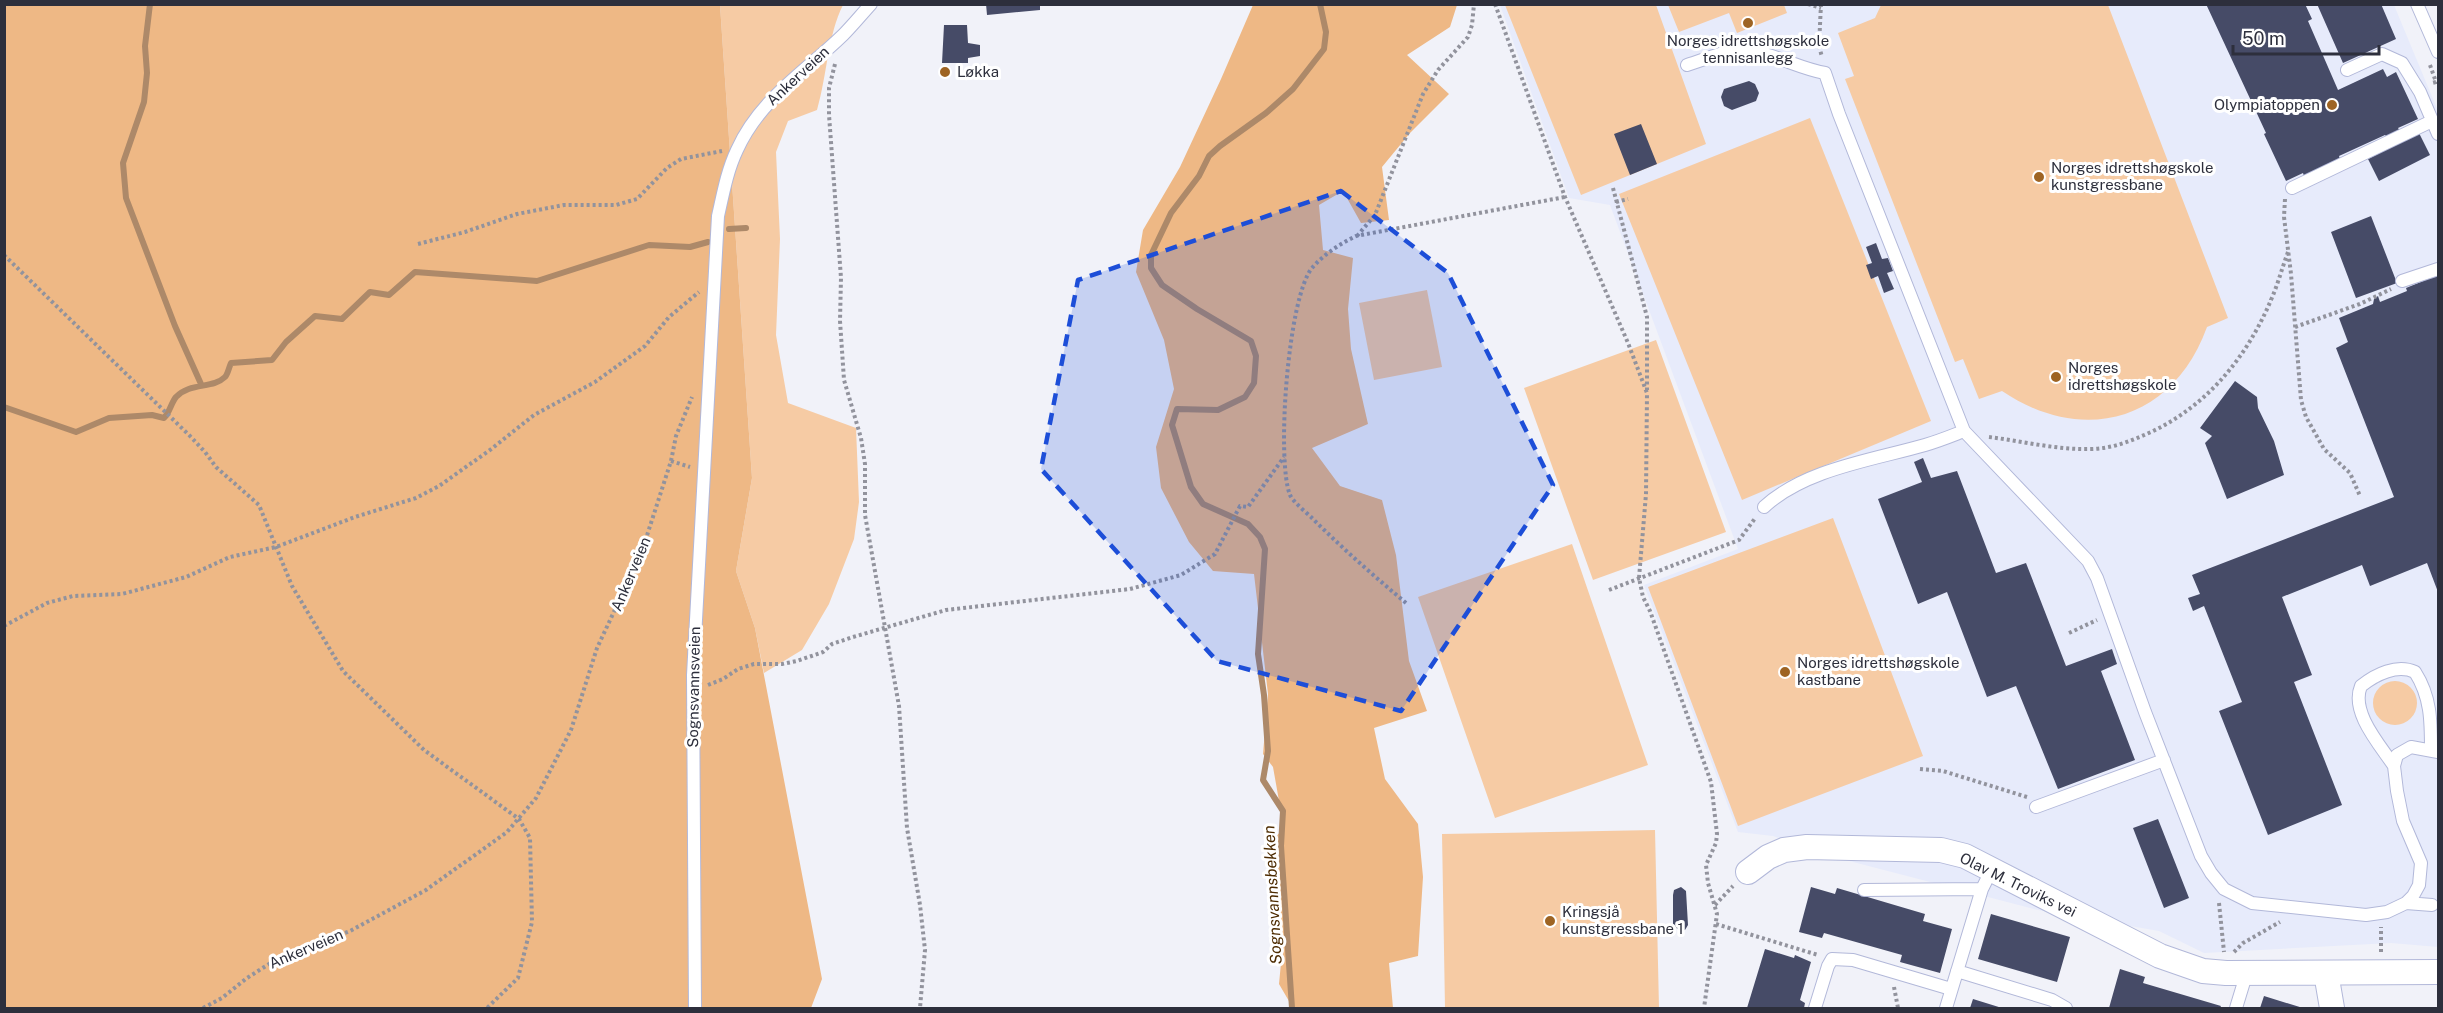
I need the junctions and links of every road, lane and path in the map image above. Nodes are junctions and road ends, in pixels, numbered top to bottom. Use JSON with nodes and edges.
{"nodes":[{"id":1,"x":871,"y":4,"type":"edge"},
{"id":2,"x":1474,"y":4,"type":"edge"},
{"id":3,"x":1496,"y":4,"type":"edge"},
{"id":4,"x":1808,"y":4,"type":"edge"},
{"id":5,"x":2417,"y":4,"type":"edge"},
{"id":6,"x":1821,"y":6,"type":"edge"},
{"id":7,"x":842,"y":37,"type":"junction"},
{"id":8,"x":1819,"y":46,"type":"dead end"},
{"id":9,"x":2439,"y":52,"type":"edge"},
{"id":10,"x":1687,"y":65,"type":"dead end"},
{"id":11,"x":2347,"y":70,"type":"dead end"},
{"id":12,"x":2432,"y":121,"type":"junction"},
{"id":13,"x":2439,"y":134,"type":"edge"},
{"id":14,"x":737,"y":149,"type":"junction"},
{"id":15,"x":1613,"y":188,"type":"dead end"},
{"id":16,"x":2292,"y":188,"type":"joint"},
{"id":17,"x":1565,"y":197,"type":"junction"},
{"id":18,"x":1628,"y":199,"type":"dead end"},
{"id":19,"x":1616,"y":202,"type":"junction"},
{"id":20,"x":1356,"y":236,"type":"junction"},
{"id":21,"x":418,"y":244,"type":"dead end"},
{"id":22,"x":2288,"y":252,"type":"junction"},
{"id":23,"x":4,"y":255,"type":"edge"},
{"id":24,"x":2439,"y":269,"type":"edge"},
{"id":25,"x":716,"y":279,"type":"junction"},
{"id":26,"x":2402,"y":281,"type":"dead end"},
{"id":27,"x":2390,"y":290,"type":"dead end"},
{"id":28,"x":2295,"y":327,"type":"junction"},
{"id":29,"x":711,"y":366,"type":"junction"},
{"id":30,"x":1647,"y":393,"type":"junction"},
{"id":31,"x":1966,"y":433,"type":"junction"},
{"id":32,"x":1284,"y":457,"type":"junction"},
{"id":33,"x":2360,"y":496,"type":"dead end"},
{"id":34,"x":1764,"y":507,"type":"joint"},
{"id":35,"x":276,"y":547,"type":"junction"},
{"id":36,"x":1639,"y":578,"type":"junction"},
{"id":37,"x":1609,"y":590,"type":"dead end"},
{"id":38,"x":1406,"y":603,"type":"dead end"},
{"id":39,"x":2106,"y":604,"type":"junction"},
{"id":40,"x":4,"y":626,"type":"edge"},
{"id":41,"x":884,"y":630,"type":"junction"},
{"id":42,"x":2069,"y":633,"type":"dead end"},
{"id":43,"x":693,"y":689,"type":"junction"},
{"id":44,"x":2435,"y":751,"type":"edge"},
{"id":45,"x":2164,"y":760,"type":"junction"},
{"id":46,"x":2394,"y":766,"type":"junction"},
{"id":47,"x":1920,"y":769,"type":"dead end"},
{"id":48,"x":2040,"y":805,"type":"joint"},
{"id":49,"x":519,"y":819,"type":"junction"},
{"id":50,"x":1748,"y":872,"type":"dead end"},
{"id":51,"x":1987,"y":880,"type":"junction"},
{"id":52,"x":1864,"y":890,"type":"dead end"},
{"id":53,"x":2221,"y":897,"type":"dead end"},
{"id":54,"x":2406,"y":903,"type":"junction"},
{"id":55,"x":2432,"y":905,"type":"dead end"},
{"id":56,"x":2289,"y":916,"type":"dead end"},
{"id":57,"x":1716,"y":924,"type":"junction"},
{"id":58,"x":2381,"y":927,"type":"dead end"},
{"id":59,"x":2380,"y":953,"type":"dead end"},
{"id":60,"x":1832,"y":959,"type":"junction"},
{"id":61,"x":2225,"y":962,"type":"dead end"},
{"id":62,"x":2240,"y":963,"type":"junction"},
{"id":63,"x":1957,"y":971,"type":"junction"},
{"id":64,"x":2439,"y":972,"type":"edge"},
{"id":65,"x":2326,"y":973,"type":"junction"},
{"id":66,"x":1952,"y":989,"type":"junction"},
{"id":67,"x":203,"y":1008,"type":"edge"},
{"id":68,"x":487,"y":1008,"type":"edge"},
{"id":69,"x":695,"y":1008,"type":"edge"},
{"id":70,"x":920,"y":1008,"type":"edge"},
{"id":71,"x":1704,"y":1008,"type":"edge"},
{"id":72,"x":1815,"y":1008,"type":"edge"},
{"id":73,"x":1946,"y":1008,"type":"edge"},
{"id":74,"x":2066,"y":1008,"type":"edge"},
{"id":75,"x":2236,"y":1008,"type":"edge"},
{"id":76,"x":2332,"y":1008,"type":"edge"}],
"edges":[{"from":1,"to":7,"type":"lane","name":"Ankerveien"},
{"from":2,"to":20,"type":"path"},
{"from":3,"to":17,"type":"path"},
{"from":4,"to":6,"type":"path"},
{"from":5,"to":9,"type":"lane"},
{"from":6,"to":8,"type":"path"},
{"from":7,"to":14,"type":"lane","name":"Ankerveien"},
{"from":7,"to":41,"type":"path"},
{"from":10,"to":31,"type":"lane"},
{"from":11,"to":12,"type":"lane"},
{"from":12,"to":13,"type":"lane"},
{"from":12,"to":16,"type":"lane"},
{"from":14,"to":21,"type":"path"},
{"from":14,"to":25,"type":"lane","name":"Ankerveien"},
{"from":15,"to":19,"type":"path"},
{"from":16,"to":22,"type":"path"},
{"from":17,"to":20,"type":"path"},
{"from":17,"to":30,"type":"path"},
{"from":18,"to":19,"type":"path"},
{"from":19,"to":30,"type":"path"},
{"from":20,"to":32,"type":"path"},
{"from":22,"to":28,"type":"path"},
{"from":22,"to":31,"type":"path"},
{"from":23,"to":35,"type":"path"},
{"from":24,"to":26,"type":"lane"},
{"from":25,"to":29,"type":"lane","name":"Ankerveien"},
{"from":25,"to":35,"type":"path"},
{"from":27,"to":28,"type":"path"},
{"from":28,"to":33,"type":"path"},
{"from":29,"to":43,"type":"lane","name":"Sognsvannsveien"},
{"from":29,"to":49,"type":"path","name":"Ankerveien"},
{"from":30,"to":36,"type":"path"},
{"from":31,"to":34,"type":"lane"},
{"from":31,"to":39,"type":"lane"},
{"from":32,"to":38,"type":"path"},
{"from":32,"to":41,"type":"path"},
{"from":34,"to":36,"type":"path"},
{"from":35,"to":40,"type":"path"},
{"from":35,"to":49,"type":"path"},
{"from":36,"to":37,"type":"path"},
{"from":36,"to":57,"type":"path"},
{"from":39,"to":42,"type":"path"},
{"from":39,"to":45,"type":"lane"},
{"from":41,"to":43,"type":"path"},
{"from":41,"to":70,"type":"path"},
{"from":43,"to":69,"type":"lane","name":"Sognsvannsveien"},
{"from":44,"to":46,"type":"lane"},
{"from":44,"to":46,"type":"lane"},
{"from":45,"to":48,"type":"lane"},
{"from":45,"to":54,"type":"lane"},
{"from":46,"to":54,"type":"lane"},
{"from":47,"to":48,"type":"path"},
{"from":49,"to":67,"type":"path","name":"Ankerveien"},
{"from":49,"to":68,"type":"path"},
{"from":50,"to":51,"type":"street","name":"Olav M. Troviks vei"},
{"from":51,"to":52,"type":"lane"},
{"from":51,"to":62,"type":"street","name":"Olav M. Troviks vei"},
{"from":51,"to":63,"type":"lane"},
{"from":53,"to":61,"type":"path"},
{"from":54,"to":55,"type":"lane"},
{"from":56,"to":62,"type":"path"},
{"from":57,"to":60,"type":"path"},
{"from":57,"to":71,"type":"path"},
{"from":58,"to":59,"type":"path"},
{"from":60,"to":66,"type":"lane"},
{"from":60,"to":72,"type":"lane"},
{"from":62,"to":65,"type":"street","name":"Olav M. Troviks vei"},
{"from":62,"to":75,"type":"lane"},
{"from":63,"to":66,"type":"lane"},
{"from":63,"to":74,"type":"lane"},
{"from":64,"to":65,"type":"street","name":"Olav M. Troviks vei"},
{"from":65,"to":76,"type":"street"},
{"from":66,"to":73,"type":"lane"}]}
